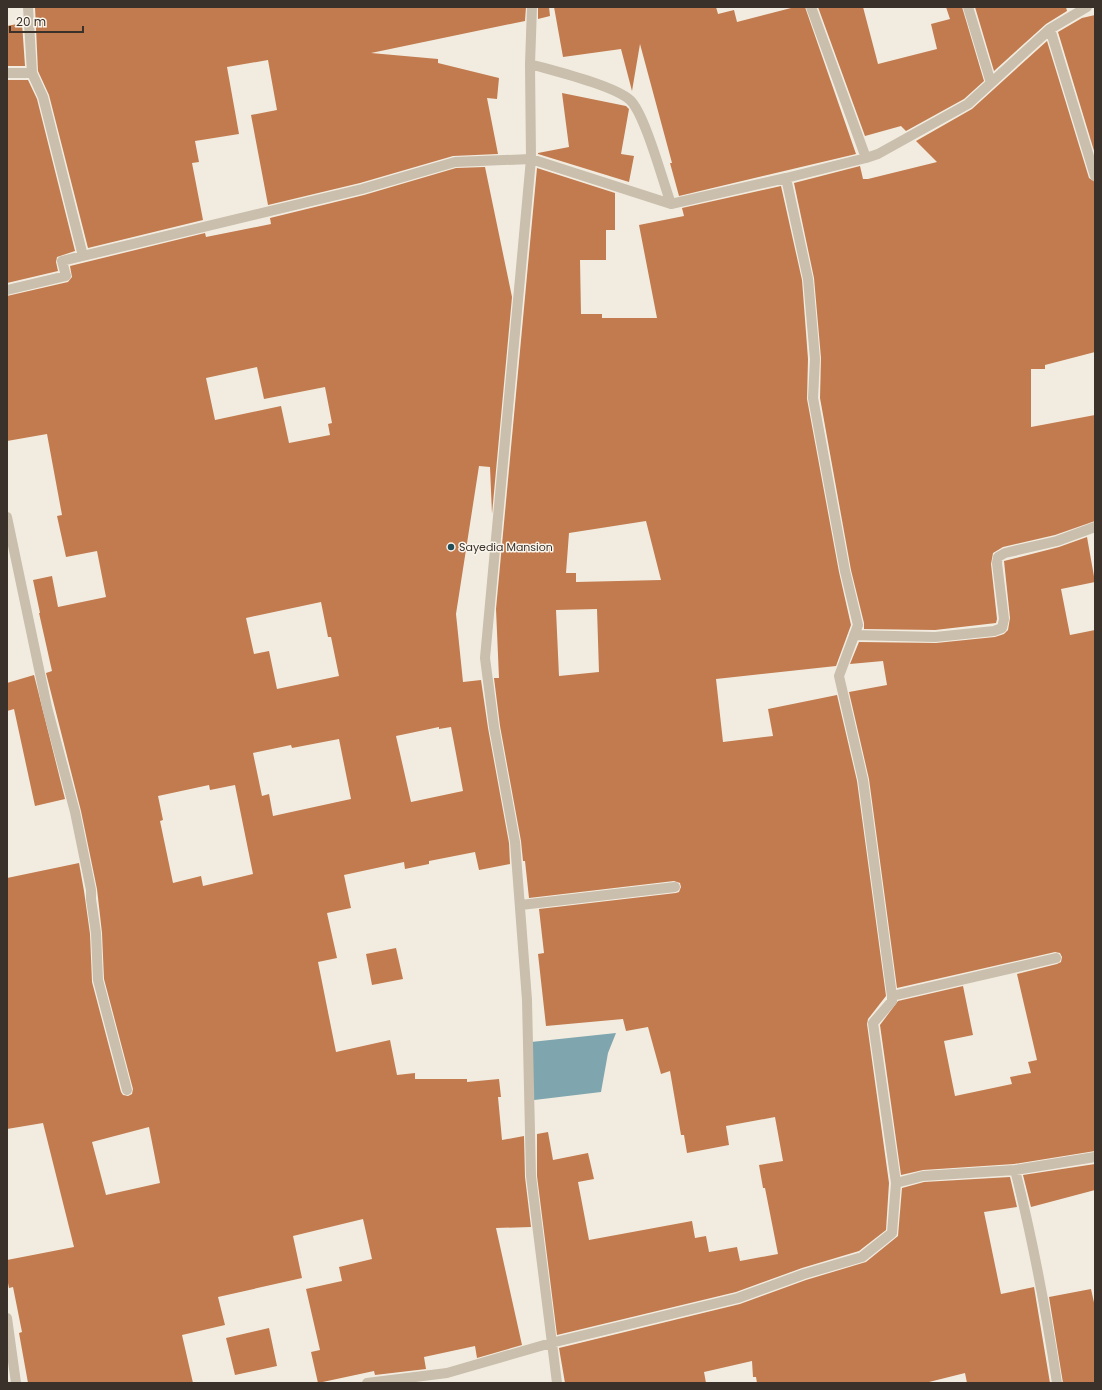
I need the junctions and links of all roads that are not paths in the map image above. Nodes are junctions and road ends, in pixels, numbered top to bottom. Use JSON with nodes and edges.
{"nodes":[{"id":1,"x":28,"y":7,"type":"edge"},
{"id":2,"x":532,"y":7,"type":"edge"},
{"id":3,"x":811,"y":7,"type":"edge"},
{"id":4,"x":968,"y":7,"type":"edge"},
{"id":5,"x":1087,"y":7,"type":"edge"},
{"id":6,"x":1050,"y":29,"type":"junction"},
{"id":7,"x":530,"y":64,"type":"junction"},
{"id":8,"x":7,"y":73,"type":"edge"},
{"id":9,"x":32,"y":73,"type":"junction"},
{"id":10,"x":991,"y":83,"type":"junction"},
{"id":11,"x":866,"y":158,"type":"junction"},
{"id":12,"x":531,"y":159,"type":"junction"},
{"id":13,"x":1095,"y":176,"type":"edge"},
{"id":14,"x":786,"y":178,"type":"junction"},
{"id":15,"x":671,"y":204,"type":"junction"},
{"id":16,"x":83,"y":256,"type":"junction"},
{"id":17,"x":7,"y":290,"type":"edge"},
{"id":18,"x":7,"y":517,"type":"edge"},
{"id":19,"x":1095,"y":527,"type":"edge"},
{"id":20,"x":854,"y":635,"type":"junction"},
{"id":21,"x":675,"y":887,"type":"dead end"},
{"id":22,"x":521,"y":905,"type":"junction"},
{"id":23,"x":1056,"y":958,"type":"dead end"},
{"id":24,"x":892,"y":996,"type":"junction"},
{"id":25,"x":127,"y":1090,"type":"dead end"},
{"id":26,"x":1095,"y":1157,"type":"edge"},
{"id":27,"x":1015,"y":1170,"type":"junction"},
{"id":28,"x":896,"y":1183,"type":"junction"},
{"id":29,"x":7,"y":1318,"type":"edge"},
{"id":30,"x":551,"y":1343,"type":"junction"},
{"id":31,"x":16,"y":1383,"type":"edge"},
{"id":32,"x":367,"y":1383,"type":"edge"},
{"id":33,"x":557,"y":1383,"type":"edge"},
{"id":34,"x":1057,"y":1383,"type":"edge"}],
"edges":[{"from":1,"to":9,"type":"street"},
{"from":2,"to":7,"type":"street"},
{"from":3,"to":11,"type":"street"},
{"from":4,"to":10,"type":"street"},
{"from":5,"to":6,"type":"street"},
{"from":6,"to":10,"type":"street"},
{"from":6,"to":13,"type":"street"},
{"from":7,"to":12,"type":"street"},
{"from":7,"to":15,"type":"street"},
{"from":8,"to":9,"type":"street"},
{"from":9,"to":16,"type":"street"},
{"from":10,"to":11,"type":"street"},
{"from":11,"to":14,"type":"street"},
{"from":12,"to":15,"type":"street"},
{"from":12,"to":16,"type":"street"},
{"from":12,"to":22,"type":"street"},
{"from":14,"to":15,"type":"street"},
{"from":14,"to":20,"type":"street"},
{"from":16,"to":17,"type":"street"},
{"from":18,"to":25,"type":"street"},
{"from":19,"to":20,"type":"street"},
{"from":20,"to":24,"type":"street"},
{"from":21,"to":22,"type":"street"},
{"from":22,"to":30,"type":"street"},
{"from":23,"to":24,"type":"street"},
{"from":24,"to":28,"type":"street"},
{"from":26,"to":27,"type":"street"},
{"from":27,"to":28,"type":"street"},
{"from":27,"to":34,"type":"street"},
{"from":28,"to":30,"type":"street"},
{"from":29,"to":31,"type":"street"},
{"from":30,"to":32,"type":"street"},
{"from":30,"to":33,"type":"street"}]}
